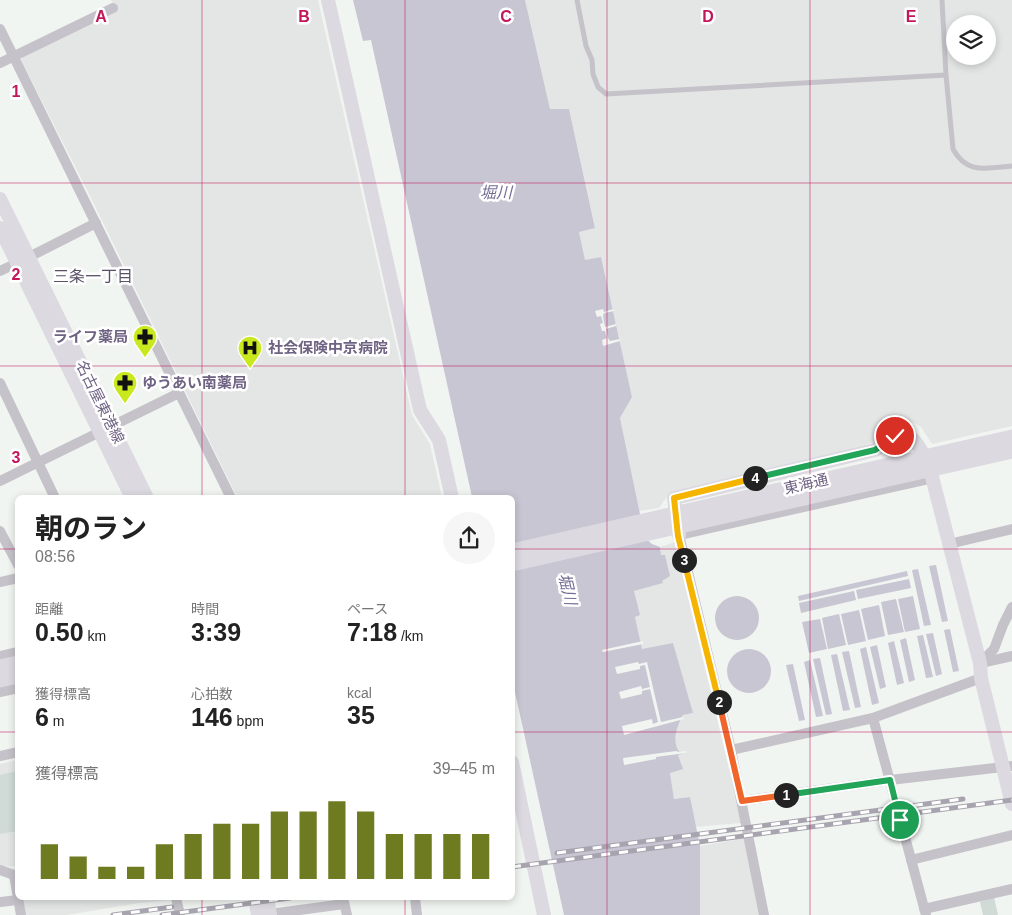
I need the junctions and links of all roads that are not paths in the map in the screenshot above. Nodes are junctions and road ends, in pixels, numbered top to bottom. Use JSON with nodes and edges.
{"nodes":[{"id":1,"x":328,"y":0,"type":"edge"},
{"id":2,"x":577,"y":0,"type":"edge"},
{"id":3,"x":942,"y":0,"type":"edge"},
{"id":4,"x":113,"y":8,"type":"dead end"},
{"id":5,"x":0,"y":28,"type":"edge"},
{"id":6,"x":14,"y":56,"type":"junction"},
{"id":7,"x":0,"y":63,"type":"edge"},
{"id":8,"x":946,"y":75,"type":"junction"},
{"id":9,"x":1012,"y":166,"type":"edge"},
{"id":10,"x":0,"y":199,"type":"edge"},
{"id":11,"x":96,"y":223,"type":"junction"},
{"id":12,"x":0,"y":228,"type":"edge"},
{"id":13,"x":23,"y":260,"type":"junction"},
{"id":14,"x":0,"y":271,"type":"edge"},
{"id":15,"x":0,"y":383,"type":"edge"},
{"id":16,"x":180,"y":393,"type":"junction"},
{"id":17,"x":105,"y":429,"type":"junction"},
{"id":18,"x":1012,"y":437,"type":"edge"},
{"id":19,"x":1012,"y":451,"type":"edge"},
{"id":20,"x":38,"y":462,"type":"junction"},
{"id":21,"x":929,"y":468,"type":"junction"},
{"id":22,"x":0,"y":481,"type":"edge"},
{"id":23,"x":54,"y":495,"type":"edge"},
{"id":24,"x":131,"y":495,"type":"edge"},
{"id":25,"x":145,"y":495,"type":"edge"},
{"id":26,"x":230,"y":495,"type":"edge"},
{"id":27,"x":451,"y":495,"type":"edge"},
{"id":28,"x":642,"y":528,"type":"junction"},
{"id":29,"x":1012,"y":529,"type":"edge"},
{"id":30,"x":0,"y":531,"type":"edge"},
{"id":31,"x":678,"y":536,"type":"junction"},
{"id":32,"x":515,"y":541,"type":"edge"},
{"id":33,"x":949,"y":544,"type":"junction"},
{"id":34,"x":515,"y":550,"type":"edge"},
{"id":35,"x":15,"y":560,"type":"edge"},
{"id":36,"x":515,"y":563,"type":"edge"},
{"id":37,"x":515,"y":573,"type":"edge"},
{"id":38,"x":15,"y":579,"type":"edge"},
{"id":39,"x":0,"y":582,"type":"edge"},
{"id":40,"x":1012,"y":607,"type":"edge"},
{"id":41,"x":15,"y":653,"type":"edge"},
{"id":42,"x":0,"y":656,"type":"edge"},
{"id":43,"x":1012,"y":656,"type":"edge"},
{"id":44,"x":15,"y":664,"type":"edge"},
{"id":45,"x":980,"y":664,"type":"junction"},
{"id":46,"x":0,"y":667,"type":"edge"},
{"id":47,"x":15,"y":677,"type":"edge"},
{"id":48,"x":982,"y":678,"type":"junction"},
{"id":49,"x":0,"y":680,"type":"edge"},
{"id":50,"x":15,"y":689,"type":"edge"},
{"id":51,"x":0,"y":692,"type":"edge"},
{"id":52,"x":873,"y":718,"type":"junction"},
{"id":53,"x":731,"y":750,"type":"junction"},
{"id":54,"x":15,"y":753,"type":"edge"},
{"id":55,"x":0,"y":756,"type":"edge"},
{"id":56,"x":1008,"y":767,"type":"edge"},
{"id":57,"x":515,"y":776,"type":"edge"},
{"id":58,"x":890,"y":780,"type":"junction"},
{"id":59,"x":742,"y":801,"type":"junction"},
{"id":60,"x":1012,"y":804,"type":"edge"},
{"id":61,"x":1012,"y":835,"type":"edge"},
{"id":62,"x":911,"y":860,"type":"junction"},
{"id":63,"x":0,"y":870,"type":"edge"},
{"id":64,"x":15,"y":881,"type":"edge"},
{"id":65,"x":1012,"y":889,"type":"edge"},
{"id":66,"x":18,"y":900,"type":"joint"},
{"id":67,"x":176,"y":900,"type":"edge"},
{"id":68,"x":256,"y":900,"type":"edge"},
{"id":69,"x":267,"y":900,"type":"edge"},
{"id":70,"x":415,"y":900,"type":"edge"},
{"id":71,"x":343,"y":901,"type":"edge"},
{"id":72,"x":0,"y":902,"type":"edge"},
{"id":73,"x":925,"y":912,"type":"edge"},
{"id":74,"x":21,"y":915,"type":"edge"},
{"id":75,"x":180,"y":915,"type":"edge"},
{"id":76,"x":266,"y":915,"type":"edge"},
{"id":77,"x":347,"y":915,"type":"edge"},
{"id":78,"x":417,"y":915,"type":"edge"},
{"id":79,"x":544,"y":915,"type":"edge"},
{"id":80,"x":764,"y":915,"type":"edge"}],
"edges":[{"from":1,"to":27,"type":"street"},
{"from":2,"to":8,"type":"lane"},
{"from":3,"to":8,"type":"lane"},
{"from":4,"to":6,"type":"street"},
{"from":5,"to":6,"type":"street"},
{"from":6,"to":7,"type":"street"},
{"from":6,"to":11,"type":"street"},
{"from":8,"to":9,"type":"lane"},
{"from":10,"to":13,"type":"street","name":"名古屋東港線"},
{"from":11,"to":13,"type":"street"},
{"from":11,"to":16,"type":"street"},
{"from":12,"to":13,"type":"street","name":"名古屋東港線"},
{"from":13,"to":14,"type":"street"},
{"from":13,"to":17,"type":"street","name":"名古屋東港線"},
{"from":15,"to":20,"type":"street"},
{"from":16,"to":17,"type":"street"},
{"from":16,"to":26,"type":"street"},
{"from":17,"to":20,"type":"street"},
{"from":17,"to":24,"type":"street","name":"名古屋東港線"},
{"from":17,"to":25,"type":"street","name":"名古屋東港線"},
{"from":18,"to":21,"type":"main road","name":"東海通"},
{"from":19,"to":21,"type":"main road","name":"東海通"},
{"from":20,"to":22,"type":"street"},
{"from":20,"to":23,"type":"street"},
{"from":21,"to":28,"type":"main road","name":"東海通"},
{"from":21,"to":31,"type":"street"},
{"from":21,"to":31,"type":"street"},
{"from":21,"to":33,"type":"street"},
{"from":28,"to":32,"type":"main road"},
{"from":28,"to":34,"type":"main road","name":"東海通"},
{"from":28,"to":36,"type":"main road","name":"東海通"},
{"from":28,"to":37,"type":"main road"},
{"from":29,"to":33,"type":"street"},
{"from":30,"to":35,"type":"street"},
{"from":31,"to":53,"type":"street"},
{"from":33,"to":45,"type":"street"},
{"from":38,"to":39,"type":"street"},
{"from":40,"to":45,"type":"street"},
{"from":41,"to":42,"type":"street"},
{"from":43,"to":45,"type":"street"},
{"from":44,"to":46,"type":"main road"},
{"from":45,"to":48,"type":"street"},
{"from":47,"to":49,"type":"main road"},
{"from":48,"to":52,"type":"street"},
{"from":48,"to":56,"type":"street"},
{"from":50,"to":51,"type":"street"},
{"from":52,"to":53,"type":"street"},
{"from":52,"to":58,"type":"street"},
{"from":53,"to":59,"type":"street"},
{"from":54,"to":55,"type":"street"},
{"from":56,"to":58,"type":"street"},
{"from":56,"to":60,"type":"street"},
{"from":57,"to":79,"type":"street"},
{"from":58,"to":59,"type":"street"},
{"from":58,"to":62,"type":"street"},
{"from":59,"to":80,"type":"street"},
{"from":61,"to":62,"type":"street"},
{"from":62,"to":73,"type":"street"},
{"from":63,"to":64,"type":"street"},
{"from":65,"to":73,"type":"street"},
{"from":66,"to":72,"type":"street"},
{"from":66,"to":74,"type":"street"},
{"from":67,"to":75,"type":"street"},
{"from":68,"to":76,"type":"street"},
{"from":69,"to":76,"type":"street"},
{"from":70,"to":78,"type":"street"},
{"from":71,"to":76,"type":"street"},
{"from":71,"to":77,"type":"street"}]}
